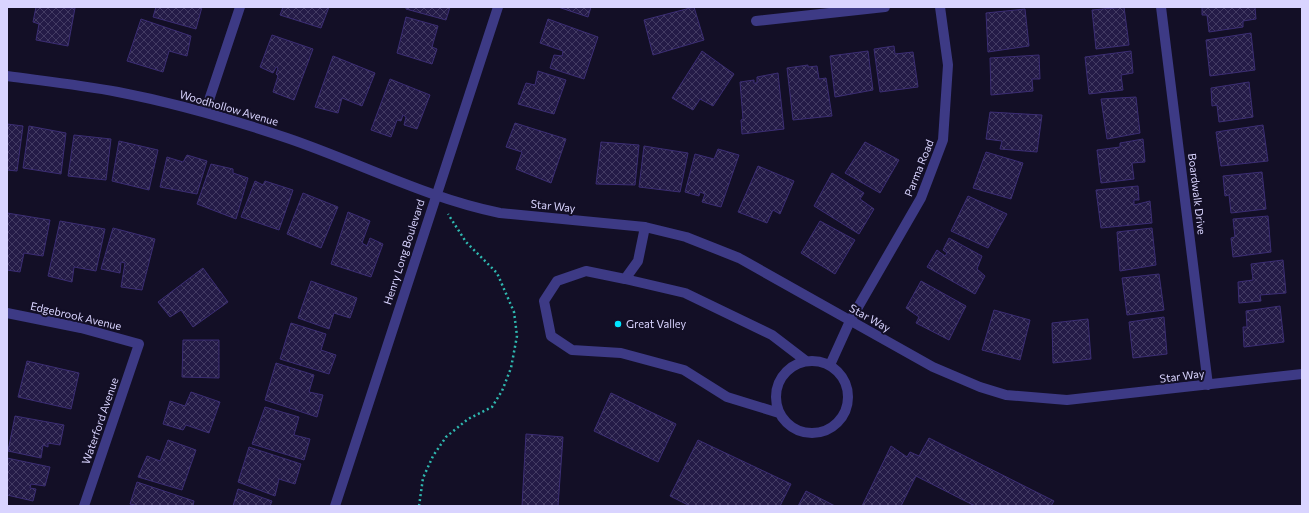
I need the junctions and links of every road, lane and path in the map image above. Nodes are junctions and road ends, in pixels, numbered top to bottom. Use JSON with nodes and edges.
{"nodes":[{"id":1,"x":240,"y":7,"type":"edge"},
{"id":2,"x":498,"y":7,"type":"edge"},
{"id":3,"x":885,"y":7,"type":"edge"},
{"id":4,"x":940,"y":7,"type":"edge"},
{"id":5,"x":1161,"y":7,"type":"edge"},
{"id":6,"x":756,"y":21,"type":"dead end"},
{"id":7,"x":7,"y":76,"type":"edge"},
{"id":8,"x":205,"y":112,"type":"junction"},
{"id":9,"x":435,"y":196,"type":"junction"},
{"id":10,"x":645,"y":227,"type":"junction"},
{"id":11,"x":625,"y":279,"type":"junction"},
{"id":12,"x":7,"y":313,"type":"edge"},
{"id":13,"x":850,"y":321,"type":"junction"},
{"id":14,"x":139,"y":344,"type":"joint"},
{"id":15,"x":806,"y":361,"type":"junction"},
{"id":16,"x":830,"y":365,"type":"junction"},
{"id":17,"x":1302,"y":374,"type":"edge"},
{"id":18,"x":1208,"y":385,"type":"junction"},
{"id":19,"x":780,"y":413,"type":"junction"},
{"id":20,"x":84,"y":506,"type":"edge"},
{"id":21,"x":336,"y":506,"type":"edge"},
{"id":22,"x":419,"y":506,"type":"edge"}],
"edges":[{"from":1,"to":8,"type":"street"},
{"from":2,"to":9,"type":"street","name":"Henry Long Boulevard"},
{"from":3,"to":6,"type":"street"},
{"from":4,"to":13,"type":"street","name":"Parma Road"},
{"from":5,"to":18,"type":"street","name":"Boardwalk Drive"},
{"from":7,"to":8,"type":"street","name":"Woodhollow Avenue"},
{"from":8,"to":9,"type":"street","name":"Woodhollow Avenue"},
{"from":9,"to":10,"type":"street","name":"Star Way"},
{"from":9,"to":21,"type":"street","name":"Henry Long Boulevard"},
{"from":9,"to":22,"type":"path"},
{"from":10,"to":11,"type":"street"},
{"from":10,"to":13,"type":"street","name":"Star Way"},
{"from":11,"to":15,"type":"street"},
{"from":11,"to":19,"type":"street"},
{"from":12,"to":14,"type":"street","name":"Edgebrook Avenue"},
{"from":13,"to":16,"type":"street","name":"Parma Road"},
{"from":13,"to":18,"type":"street","name":"Star Way"},
{"from":14,"to":20,"type":"street","name":"Waterford Avenue"},
{"from":15,"to":16,"type":"street"},
{"from":15,"to":19,"type":"street"},
{"from":16,"to":19,"type":"street"},
{"from":17,"to":18,"type":"street","name":"Star Way"}]}
